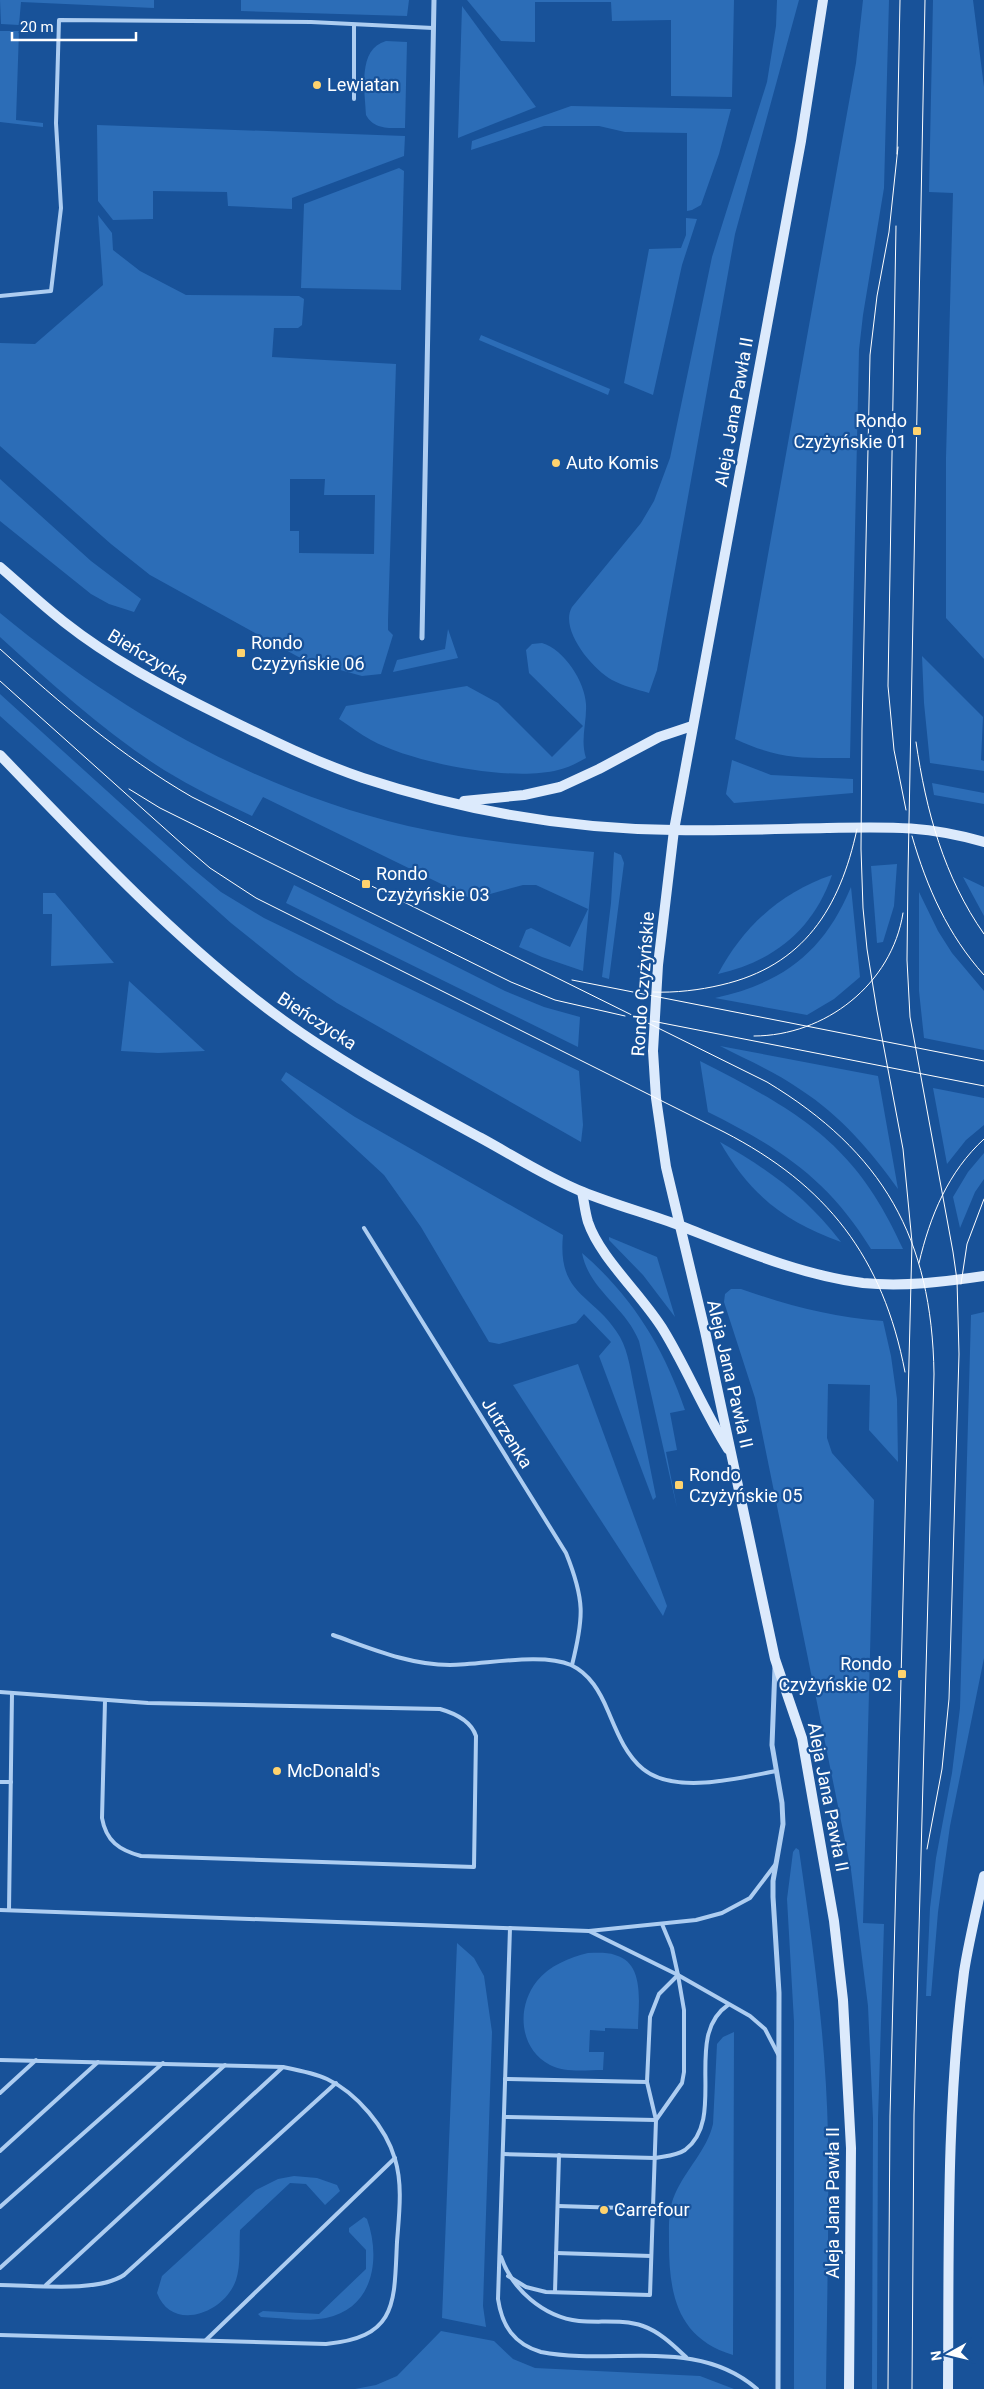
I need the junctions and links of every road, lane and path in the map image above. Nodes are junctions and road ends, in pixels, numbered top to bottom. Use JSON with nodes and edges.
{"nodes":[{"id":1,"x":434,"y":0,"type":"edge"},
{"id":2,"x":823,"y":0,"type":"edge"},
{"id":3,"x":354,"y":25,"type":"junction"},
{"id":4,"x":433,"y":28,"type":"junction"},
{"id":5,"x":354,"y":99,"type":"dead end"},
{"id":6,"x":0,"y":296,"type":"edge"},
{"id":7,"x":0,"y":567,"type":"edge"},
{"id":8,"x":422,"y":638,"type":"dead end"},
{"id":9,"x":692,"y":726,"type":"junction"},
{"id":10,"x":0,"y":755,"type":"edge"},
{"id":11,"x":448,"y":801,"type":"junction"},
{"id":12,"x":674,"y":830,"type":"junction"},
{"id":13,"x":984,"y":842,"type":"edge"},
{"id":14,"x":582,"y":1192,"type":"junction"},
{"id":15,"x":678,"y":1225,"type":"junction"},
{"id":16,"x":364,"y":1228,"type":"dead end"},
{"id":17,"x":984,"y":1276,"type":"edge"},
{"id":18,"x":731,"y":1454,"type":"junction"},
{"id":19,"x":333,"y":1635,"type":"dead end"},
{"id":20,"x":775,"y":1659,"type":"junction"},
{"id":21,"x":572,"y":1666,"type":"junction"},
{"id":22,"x":0,"y":1692,"type":"edge"},
{"id":23,"x":12,"y":1693,"type":"junction"},
{"id":24,"x":105,"y":1700,"type":"junction"},
{"id":25,"x":776,"y":1771,"type":"junction"},
{"id":26,"x":0,"y":1782,"type":"edge"},
{"id":27,"x":11,"y":1782,"type":"junction"},
{"id":28,"x":776,"y":1864,"type":"junction"},
{"id":29,"x":984,"y":1876,"type":"edge"},
{"id":30,"x":0,"y":1910,"type":"edge"},
{"id":31,"x":9,"y":1910,"type":"junction"},
{"id":32,"x":662,"y":1924,"type":"junction"},
{"id":33,"x":510,"y":1928,"type":"junction"},
{"id":34,"x":589,"y":1931,"type":"junction"},
{"id":35,"x":678,"y":1975,"type":"junction"},
{"id":36,"x":728,"y":2004,"type":"junction"},
{"id":37,"x":779,"y":2059,"type":"junction"},
{"id":38,"x":0,"y":2060,"type":"edge"},
{"id":39,"x":36,"y":2060,"type":"junction"},
{"id":40,"x":98,"y":2062,"type":"junction"},
{"id":41,"x":163,"y":2063,"type":"junction"},
{"id":42,"x":225,"y":2065,"type":"junction"},
{"id":43,"x":284,"y":2066,"type":"junction"},
{"id":44,"x":505,"y":2079,"type":"junction"},
{"id":45,"x":648,"y":2082,"type":"junction"},
{"id":46,"x":336,"y":2083,"type":"junction"},
{"id":47,"x":0,"y":2093,"type":"edge"},
{"id":48,"x":504,"y":2117,"type":"junction"},
{"id":49,"x":656,"y":2120,"type":"junction"},
{"id":50,"x":0,"y":2151,"type":"edge"},
{"id":51,"x":503,"y":2154,"type":"junction"},
{"id":52,"x":559,"y":2155,"type":"junction"},
{"id":53,"x":395,"y":2158,"type":"junction"},
{"id":54,"x":655,"y":2158,"type":"junction"},
{"id":55,"x":558,"y":2206,"type":"junction"},
{"id":56,"x":0,"y":2207,"type":"edge"},
{"id":57,"x":654,"y":2209,"type":"junction"},
{"id":58,"x":556,"y":2253,"type":"junction"},
{"id":59,"x":500,"y":2254,"type":"junction"},
{"id":60,"x":651,"y":2256,"type":"junction"},
{"id":61,"x":0,"y":2268,"type":"edge"},
{"id":62,"x":508,"y":2276,"type":"junction"},
{"id":63,"x":0,"y":2285,"type":"edge"},
{"id":64,"x":46,"y":2285,"type":"junction"},
{"id":65,"x":555,"y":2292,"type":"junction"},
{"id":66,"x":0,"y":2335,"type":"edge"},
{"id":67,"x":206,"y":2340,"type":"junction"},
{"id":68,"x":686,"y":2357,"type":"junction"},
{"id":69,"x":757,"y":2389,"type":"edge"},
{"id":70,"x":778,"y":2389,"type":"edge"},
{"id":71,"x":849,"y":2389,"type":"edge"},
{"id":72,"x":948,"y":2389,"type":"edge"}],
"edges":[{"from":1,"to":4,"type":"street"},
{"from":2,"to":9,"type":"main road","name":"Aleja Jana Pawła II"},
{"from":3,"to":4,"type":"lane"},
{"from":3,"to":5,"type":"lane"},
{"from":3,"to":6,"type":"lane"},
{"from":4,"to":8,"type":"street"},
{"from":7,"to":11,"type":"main road","name":"Bieńczycka"},
{"from":9,"to":11,"type":"main road"},
{"from":9,"to":12,"type":"main road","name":"Aleja Jana Pawła II"},
{"from":10,"to":14,"type":"main road","name":"Bieńczycka"},
{"from":11,"to":12,"type":"main road","name":"Bieńczycka"},
{"from":12,"to":13,"type":"main road"},
{"from":12,"to":15,"type":"main road","name":"Rondo Czyżyńskie"},
{"from":14,"to":15,"type":"main road","name":"Bieńczycka"},
{"from":14,"to":18,"type":"main road"},
{"from":15,"to":17,"type":"main road"},
{"from":15,"to":18,"type":"main road","name":"Aleja Jana Pawła II"},
{"from":16,"to":21,"type":"lane","name":"Jutrzenka"},
{"from":18,"to":20,"type":"main road","name":"Aleja Jana Pawła II"},
{"from":19,"to":21,"type":"lane"},
{"from":20,"to":25,"type":"street"},
{"from":20,"to":71,"type":"main road","name":"Aleja Jana Pawła II"},
{"from":21,"to":25,"type":"lane"},
{"from":22,"to":23,"type":"lane"},
{"from":23,"to":24,"type":"lane"},
{"from":23,"to":27,"type":"lane"},
{"from":24,"to":24,"type":"lane"},
{"from":25,"to":28,"type":"street"},
{"from":26,"to":27,"type":"lane"},
{"from":27,"to":31,"type":"lane"},
{"from":28,"to":32,"type":"lane"},
{"from":28,"to":37,"type":"street"},
{"from":29,"to":72,"type":"main road"},
{"from":30,"to":31,"type":"lane"},
{"from":31,"to":33,"type":"lane"},
{"from":32,"to":34,"type":"lane"},
{"from":32,"to":35,"type":"lane"},
{"from":33,"to":34,"type":"lane"},
{"from":33,"to":44,"type":"lane"},
{"from":34,"to":35,"type":"lane"},
{"from":35,"to":36,"type":"lane"},
{"from":35,"to":45,"type":"lane"},
{"from":35,"to":49,"type":"lane"},
{"from":36,"to":37,"type":"lane"},
{"from":36,"to":54,"type":"lane"},
{"from":37,"to":70,"type":"street"},
{"from":38,"to":39,"type":"lane"},
{"from":39,"to":40,"type":"lane"},
{"from":39,"to":47,"type":"lane"},
{"from":40,"to":41,"type":"lane"},
{"from":40,"to":50,"type":"lane"},
{"from":41,"to":42,"type":"lane"},
{"from":41,"to":56,"type":"lane"},
{"from":42,"to":43,"type":"lane"},
{"from":42,"to":61,"type":"lane"},
{"from":43,"to":46,"type":"lane"},
{"from":43,"to":64,"type":"lane"},
{"from":44,"to":45,"type":"lane"},
{"from":44,"to":48,"type":"lane"},
{"from":45,"to":49,"type":"lane"},
{"from":46,"to":53,"type":"lane"},
{"from":46,"to":64,"type":"lane"},
{"from":48,"to":49,"type":"lane"},
{"from":48,"to":51,"type":"lane"},
{"from":49,"to":54,"type":"lane"},
{"from":51,"to":52,"type":"lane"},
{"from":51,"to":59,"type":"lane"},
{"from":52,"to":54,"type":"lane"},
{"from":52,"to":55,"type":"lane"},
{"from":53,"to":67,"type":"lane"},
{"from":53,"to":67,"type":"lane"},
{"from":54,"to":57,"type":"lane"},
{"from":55,"to":57,"type":"lane"},
{"from":55,"to":58,"type":"lane"},
{"from":57,"to":60,"type":"lane"},
{"from":58,"to":60,"type":"lane"},
{"from":58,"to":65,"type":"lane"},
{"from":59,"to":62,"type":"lane"},
{"from":59,"to":68,"type":"lane"},
{"from":60,"to":65,"type":"lane"},
{"from":62,"to":65,"type":"lane"},
{"from":62,"to":68,"type":"lane"},
{"from":63,"to":64,"type":"lane"},
{"from":66,"to":67,"type":"lane"},
{"from":68,"to":69,"type":"lane"}]}
